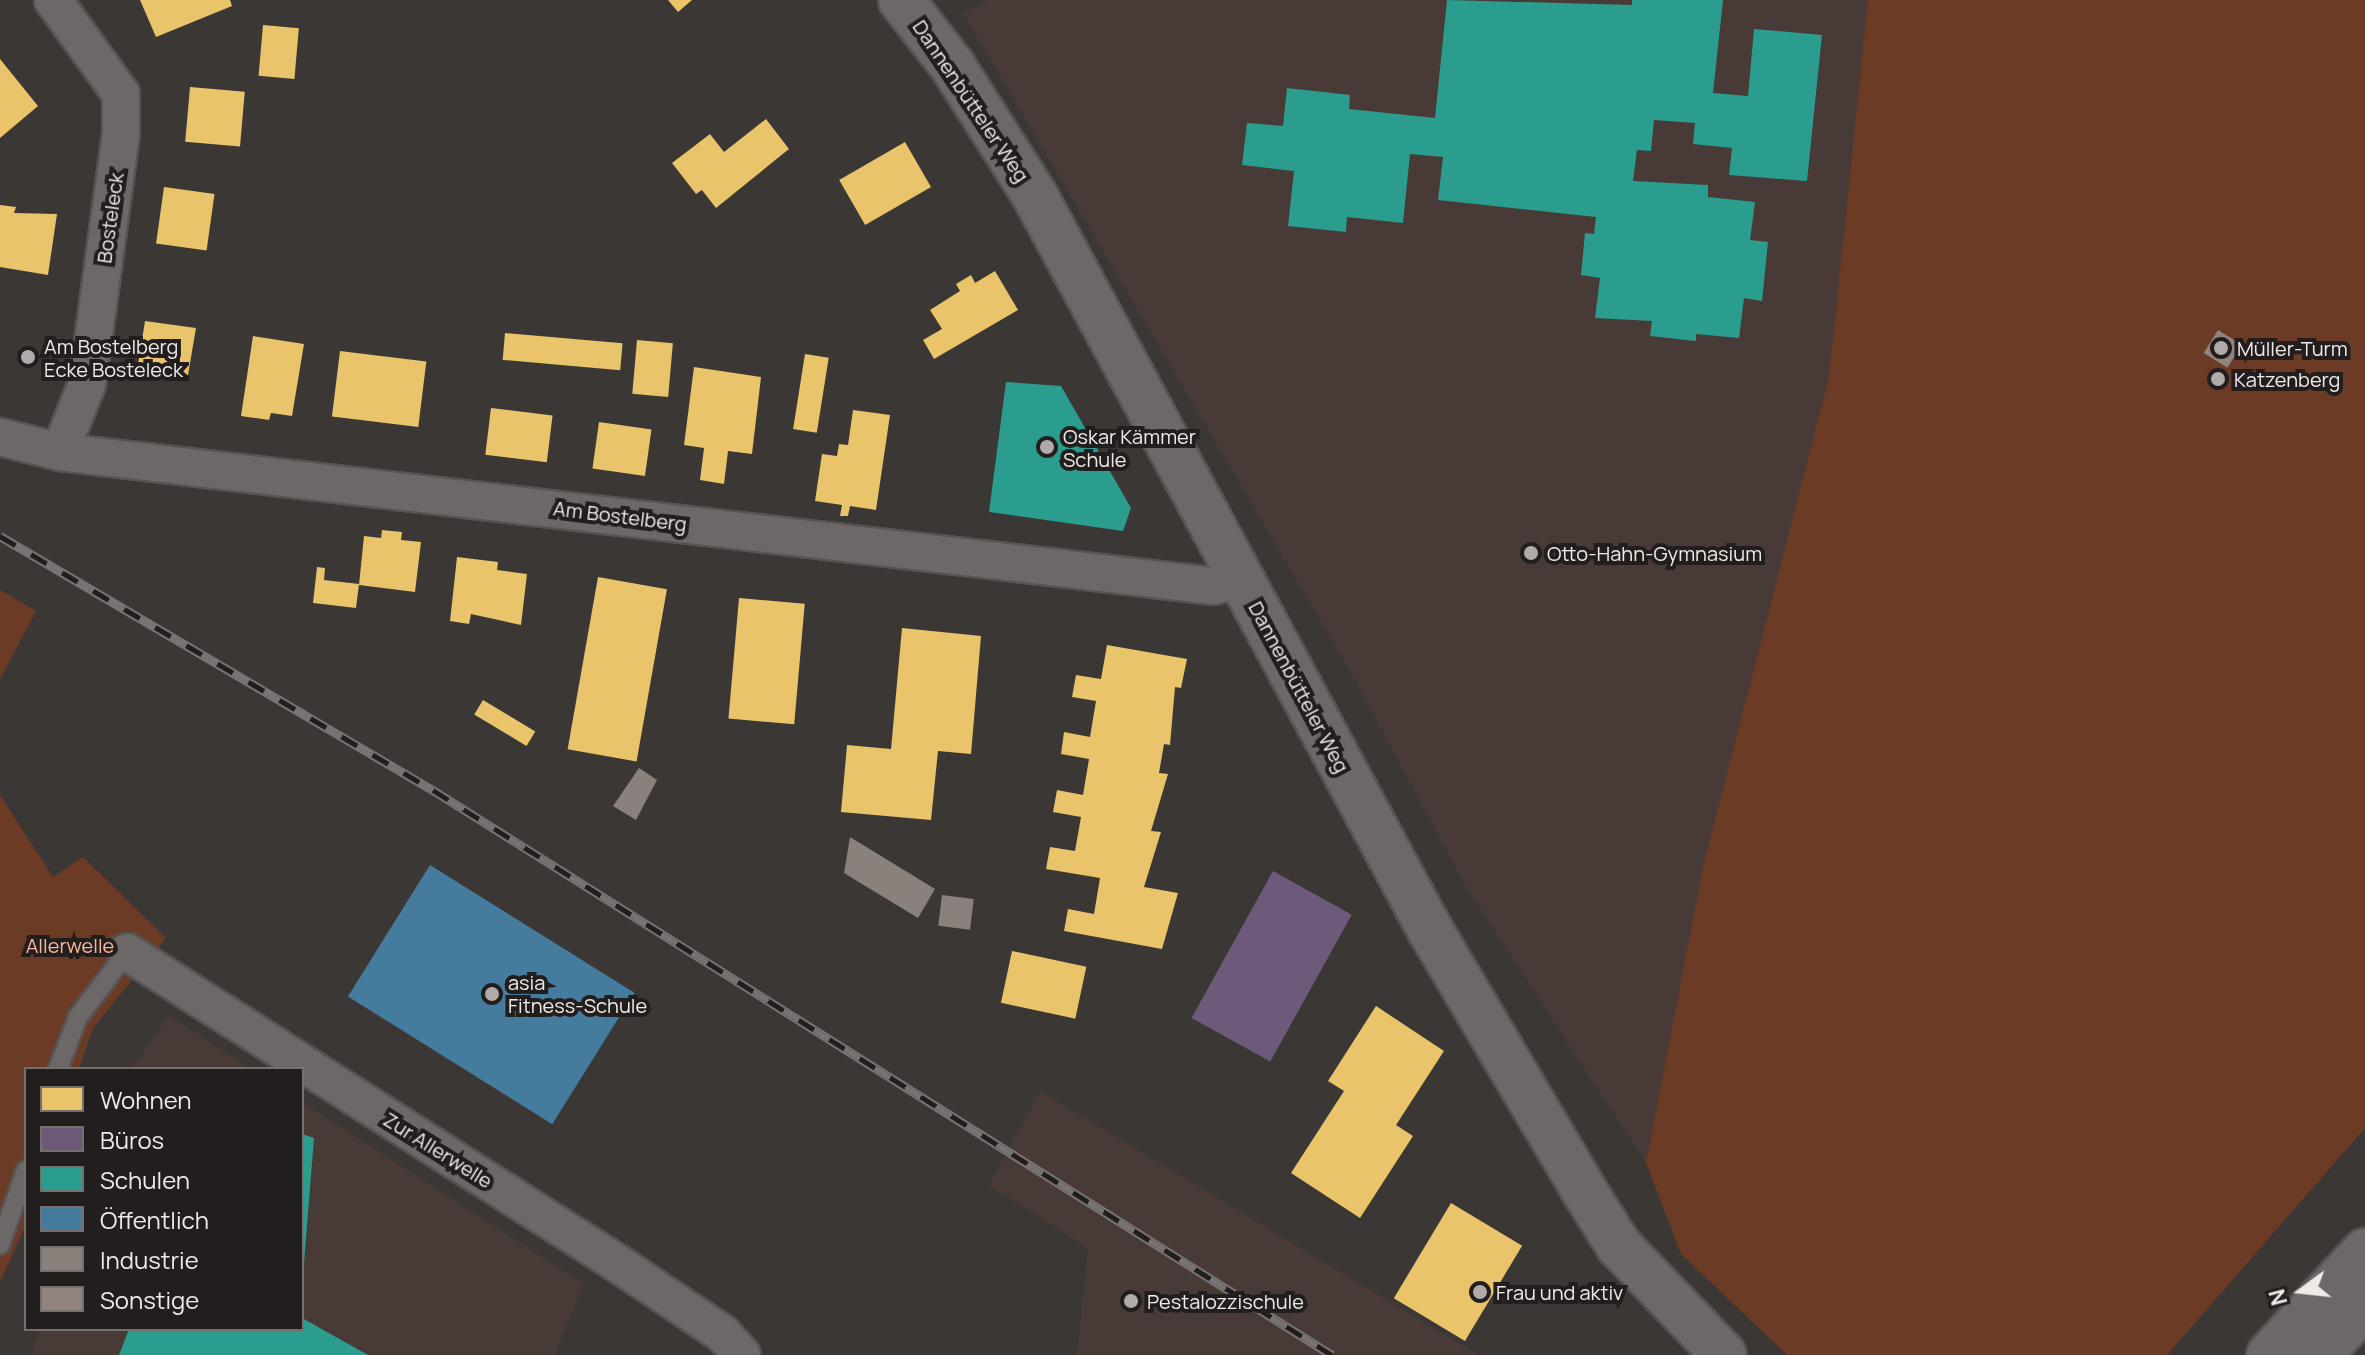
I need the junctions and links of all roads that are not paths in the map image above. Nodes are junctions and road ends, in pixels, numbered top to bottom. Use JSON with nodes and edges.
{"nodes":[{"id":1,"x":53,"y":0,"type":"edge"},
{"id":2,"x":916,"y":5,"type":"edge"},
{"id":3,"x":0,"y":437,"type":"edge"},
{"id":4,"x":60,"y":452,"type":"junction"},
{"id":5,"x":1241,"y":580,"type":"junction"},
{"id":6,"x":127,"y":952,"type":"joint"},
{"id":7,"x":59,"y":1067,"type":"edge"},
{"id":8,"x":24,"y":1176,"type":"edge"},
{"id":9,"x":0,"y":1245,"type":"edge"},
{"id":10,"x":2365,"y":1251,"type":"edge"},
{"id":11,"x":742,"y":1355,"type":"edge"},
{"id":12,"x":1724,"y":1355,"type":"edge"},
{"id":13,"x":2269,"y":1355,"type":"edge"}],
"edges":[{"from":1,"to":4,"type":"street","name":"Bosteleck"},
{"from":2,"to":5,"type":"street","name":"Dannenbütteler Weg"},
{"from":3,"to":4,"type":"street","name":"Am Bostelberg"},
{"from":4,"to":5,"type":"street","name":"Am Bostelberg"},
{"from":5,"to":12,"type":"street","name":"Dannenbütteler Weg"},
{"from":6,"to":7,"type":"lane"},
{"from":6,"to":11,"type":"street","name":"Zur Allerwelle"},
{"from":8,"to":9,"type":"lane"},
{"from":10,"to":13,"type":"street"}]}
